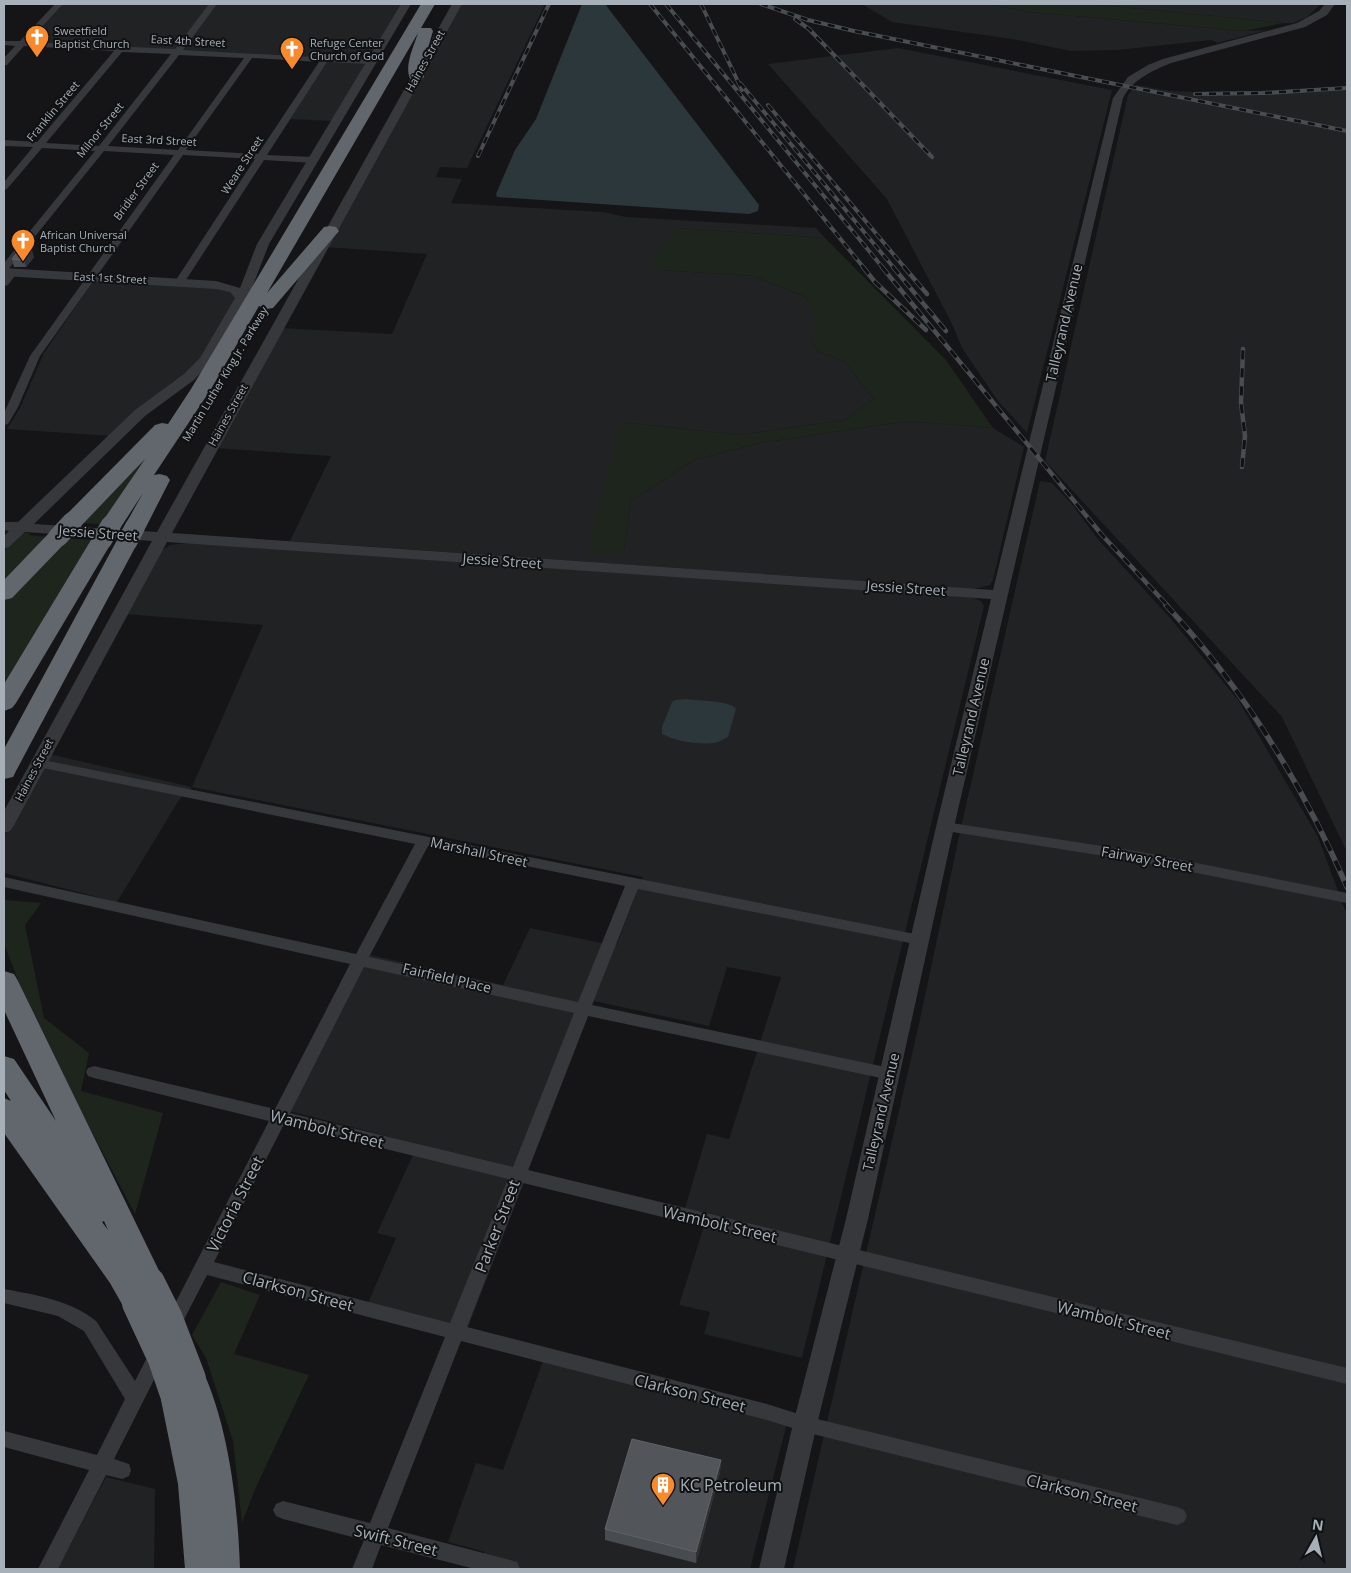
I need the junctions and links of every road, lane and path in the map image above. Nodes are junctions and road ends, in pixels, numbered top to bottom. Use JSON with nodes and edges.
{"nodes":[{"id":1,"x":59,"y":4,"type":"edge"},
{"id":2,"x":213,"y":4,"type":"edge"},
{"id":3,"x":406,"y":4,"type":"edge"},
{"id":4,"x":441,"y":4,"type":"edge"},
{"id":5,"x":457,"y":4,"type":"edge"},
{"id":6,"x":1330,"y":4,"type":"edge"},
{"id":7,"x":427,"y":5,"type":"edge"},
{"id":8,"x":421,"y":26,"type":"junction"},
{"id":9,"x":4,"y":43,"type":"edge"},
{"id":10,"x":21,"y":44,"type":"junction"},
{"id":11,"x":120,"y":49,"type":"junction"},
{"id":12,"x":176,"y":52,"type":"junction"},
{"id":13,"x":250,"y":56,"type":"junction"},
{"id":14,"x":324,"y":60,"type":"junction"},
{"id":15,"x":371,"y":62,"type":"junction"},
{"id":16,"x":4,"y":63,"type":"edge"},
{"id":17,"x":416,"y":77,"type":"junction"},
{"id":18,"x":348,"y":103,"type":"junction"},
{"id":19,"x":4,"y":142,"type":"edge"},
{"id":20,"x":40,"y":144,"type":"junction"},
{"id":21,"x":102,"y":148,"type":"junction"},
{"id":22,"x":180,"y":152,"type":"junction"},
{"id":23,"x":260,"y":157,"type":"junction"},
{"id":24,"x":314,"y":160,"type":"junction"},
{"id":25,"x":4,"y":187,"type":"edge"},
{"id":26,"x":296,"y":227,"type":"junction"},
{"id":27,"x":330,"y":231,"type":"junction"},
{"id":28,"x":263,"y":244,"type":"junction"},
{"id":29,"x":6,"y":274,"type":"edge"},
{"id":30,"x":90,"y":277,"type":"junction"},
{"id":31,"x":179,"y":282,"type":"junction"},
{"id":32,"x":216,"y":285,"type":"junction"},
{"id":33,"x":242,"y":298,"type":"junction"},
{"id":34,"x":267,"y":304,"type":"junction"},
{"id":35,"x":201,"y":389,"type":"junction"},
{"id":36,"x":4,"y":422,"type":"edge"},
{"id":37,"x":11,"y":527,"type":"edge"},
{"id":38,"x":121,"y":534,"type":"junction"},
{"id":39,"x":161,"y":537,"type":"junction"},
{"id":40,"x":4,"y":544,"type":"edge"},
{"id":41,"x":4,"y":593,"type":"edge"},
{"id":42,"x":1000,"y":595,"type":"junction"},
{"id":43,"x":4,"y":703,"type":"edge"},
{"id":44,"x":4,"y":740,"type":"edge"},
{"id":45,"x":38,"y":762,"type":"junction"},
{"id":46,"x":4,"y":771,"type":"edge"},
{"id":47,"x":945,"y":827,"type":"junction"},
{"id":48,"x":4,"y":828,"type":"edge"},
{"id":49,"x":424,"y":841,"type":"junction"},
{"id":50,"x":4,"y":882,"type":"edge"},
{"id":51,"x":633,"y":883,"type":"junction"},
{"id":52,"x":1347,"y":898,"type":"edge"},
{"id":53,"x":920,"y":940,"type":"junction"},
{"id":54,"x":361,"y":959,"type":"junction"},
{"id":55,"x":4,"y":981,"type":"edge"},
{"id":56,"x":583,"y":1009,"type":"junction"},
{"id":57,"x":4,"y":1067,"type":"edge"},
{"id":58,"x":94,"y":1072,"type":"dead end"},
{"id":59,"x":890,"y":1074,"type":"junction"},
{"id":60,"x":4,"y":1110,"type":"edge"},
{"id":61,"x":280,"y":1117,"type":"junction"},
{"id":62,"x":516,"y":1176,"type":"junction"},
{"id":63,"x":847,"y":1255,"type":"junction"},
{"id":64,"x":203,"y":1267,"type":"junction"},
{"id":65,"x":144,"y":1293,"type":"junction"},
{"id":66,"x":4,"y":1296,"type":"edge"},
{"id":67,"x":455,"y":1332,"type":"junction"},
{"id":68,"x":1347,"y":1376,"type":"edge"},
{"id":69,"x":184,"y":1389,"type":"junction"},
{"id":70,"x":136,"y":1398,"type":"junction"},
{"id":71,"x":805,"y":1424,"type":"junction"},
{"id":72,"x":4,"y":1439,"type":"edge"},
{"id":73,"x":102,"y":1464,"type":"junction"},
{"id":74,"x":122,"y":1470,"type":"dead end"},
{"id":75,"x":283,"y":1510,"type":"dead end"},
{"id":76,"x":1177,"y":1516,"type":"dead end"},
{"id":77,"x":376,"y":1535,"type":"junction"},
{"id":78,"x":48,"y":1569,"type":"edge"},
{"id":79,"x":203,"y":1569,"type":"edge"},
{"id":80,"x":222,"y":1569,"type":"edge"},
{"id":81,"x":362,"y":1569,"type":"edge"},
{"id":82,"x":510,"y":1569,"type":"edge"},
{"id":83,"x":772,"y":1569,"type":"edge"}],
"edges":[{"from":1,"to":10,"type":"street"},
{"from":2,"to":12,"type":"street","name":"Milnor Street"},
{"from":3,"to":15,"type":"street"},
{"from":4,"to":8,"type":"highway","name":"Martin Luther King Jr. Parkway"},
{"from":5,"to":17,"type":"street","name":"Haines Street"},
{"from":6,"to":42,"type":"street","name":"Talleyrand Avenue"},
{"from":7,"to":8,"type":"highway","name":"Martin Luther King Jr. Parkway"},
{"from":8,"to":17,"type":"highway"},
{"from":8,"to":18,"type":"highway"},
{"from":8,"to":26,"type":"highway","name":"Martin Luther King Jr. Parkway"},
{"from":8,"to":34,"type":"highway","name":"Martin Luther King Jr. Parkway"},
{"from":9,"to":10,"type":"street","name":"East 4th Street"},
{"from":10,"to":11,"type":"street","name":"East 4th Street"},
{"from":10,"to":16,"type":"street"},
{"from":11,"to":12,"type":"street","name":"East 4th Street"},
{"from":11,"to":20,"type":"street","name":"Franklin Street"},
{"from":12,"to":13,"type":"street","name":"East 4th Street"},
{"from":12,"to":21,"type":"street","name":"Milnor Street"},
{"from":13,"to":14,"type":"street","name":"East 4th Street"},
{"from":13,"to":22,"type":"street","name":"Bridier Street"},
{"from":14,"to":15,"type":"street","name":"East 4th Street"},
{"from":14,"to":23,"type":"street","name":"Weare Street"},
{"from":15,"to":18,"type":"street"},
{"from":17,"to":27,"type":"street","name":"Haines Street"},
{"from":18,"to":24,"type":"street"},
{"from":19,"to":20,"type":"street","name":"East 3rd Street"},
{"from":20,"to":21,"type":"street","name":"East 3rd Street"},
{"from":20,"to":25,"type":"street","name":"Franklin Street"},
{"from":21,"to":22,"type":"street","name":"East 3rd Street"},
{"from":21,"to":29,"type":"street","name":"Milnor Street"},
{"from":22,"to":23,"type":"street","name":"East 3rd Street"},
{"from":22,"to":30,"type":"street","name":"Bridier Street"},
{"from":23,"to":24,"type":"street","name":"East 3rd Street"},
{"from":23,"to":31,"type":"street","name":"Weare Street"},
{"from":24,"to":26,"type":"highway"},
{"from":24,"to":28,"type":"street"},
{"from":26,"to":35,"type":"highway","name":"Martin Luther King Jr. Parkway"},
{"from":27,"to":34,"type":"highway"},
{"from":27,"to":39,"type":"street","name":"Haines Street"},
{"from":28,"to":32,"type":"street","name":"East 1st Street"},
{"from":28,"to":33,"type":"street"},
{"from":29,"to":30,"type":"street","name":"East 1st Street"},
{"from":30,"to":31,"type":"street","name":"East 1st Street"},
{"from":30,"to":36,"type":"street","name":"Bridier Street"},
{"from":31,"to":32,"type":"street","name":"East 1st Street"},
{"from":32,"to":33,"type":"street","name":"East 1st Street"},
{"from":33,"to":37,"type":"street"},
{"from":34,"to":38,"type":"highway","name":"Martin Luther King Jr. Parkway"},
{"from":35,"to":38,"type":"highway","name":"Martin Luther King Jr. Parkway"},
{"from":35,"to":41,"type":"highway"},
{"from":37,"to":39,"type":"street","name":"Jessie Street"},
{"from":37,"to":40,"type":"street"},
{"from":38,"to":43,"type":"highway","name":"Martin Luther King Jr. Parkway"},
{"from":38,"to":44,"type":"highway","name":"Martin Luther King Jr. Parkway"},
{"from":38,"to":46,"type":"highway"},
{"from":39,"to":42,"type":"street","name":"Jessie Street"},
{"from":39,"to":45,"type":"street","name":"Haines Street"},
{"from":42,"to":47,"type":"street","name":"Talleyrand Avenue"},
{"from":45,"to":48,"type":"street","name":"Haines Street"},
{"from":45,"to":49,"type":"street","name":"Marshall Street"},
{"from":47,"to":52,"type":"street","name":"Fairway Street"},
{"from":47,"to":53,"type":"street","name":"Talleyrand Avenue"},
{"from":49,"to":51,"type":"street","name":"Marshall Street"},
{"from":49,"to":54,"type":"street","name":"Victoria Street"},
{"from":50,"to":54,"type":"street","name":"Fairfield Place"},
{"from":51,"to":53,"type":"street","name":"Marshall Street"},
{"from":51,"to":56,"type":"street","name":"Parker Street"},
{"from":53,"to":59,"type":"street","name":"Talleyrand Avenue"},
{"from":54,"to":56,"type":"street","name":"Fairfield Place"},
{"from":54,"to":61,"type":"street","name":"Victoria Street"},
{"from":55,"to":65,"type":"highway"},
{"from":56,"to":59,"type":"street","name":"Fairfield Place"},
{"from":56,"to":62,"type":"street","name":"Parker Street"},
{"from":57,"to":65,"type":"highway"},
{"from":58,"to":61,"type":"street","name":"Wambolt Street"},
{"from":59,"to":63,"type":"street","name":"Talleyrand Avenue"},
{"from":60,"to":65,"type":"highway"},
{"from":61,"to":62,"type":"street","name":"Wambolt Street"},
{"from":61,"to":64,"type":"street","name":"Victoria Street"},
{"from":62,"to":63,"type":"street","name":"Wambolt Street"},
{"from":62,"to":67,"type":"street","name":"Parker Street"},
{"from":63,"to":68,"type":"street","name":"Wambolt Street"},
{"from":63,"to":71,"type":"street","name":"Talleyrand Avenue"},
{"from":64,"to":67,"type":"street","name":"Clarkson Street"},
{"from":64,"to":70,"type":"street","name":"Victoria Street"},
{"from":65,"to":69,"type":"highway","bridge":true},
{"from":66,"to":70,"type":"street"},
{"from":67,"to":71,"type":"street","name":"Clarkson Street"},
{"from":67,"to":77,"type":"street","name":"Parker Street"},
{"from":69,"to":79,"type":"highway"},
{"from":69,"to":80,"type":"highway"},
{"from":70,"to":73,"type":"street","name":"Victoria Street"},
{"from":71,"to":76,"type":"street","name":"Clarkson Street"},
{"from":71,"to":83,"type":"street","name":"Talleyrand Avenue"},
{"from":72,"to":73,"type":"street"},
{"from":73,"to":74,"type":"street"},
{"from":73,"to":78,"type":"street","name":"Victoria Street"},
{"from":75,"to":77,"type":"street","name":"Swift Street"},
{"from":77,"to":81,"type":"street","name":"Parker Street"},
{"from":77,"to":82,"type":"street","name":"Swift Street"}]}
